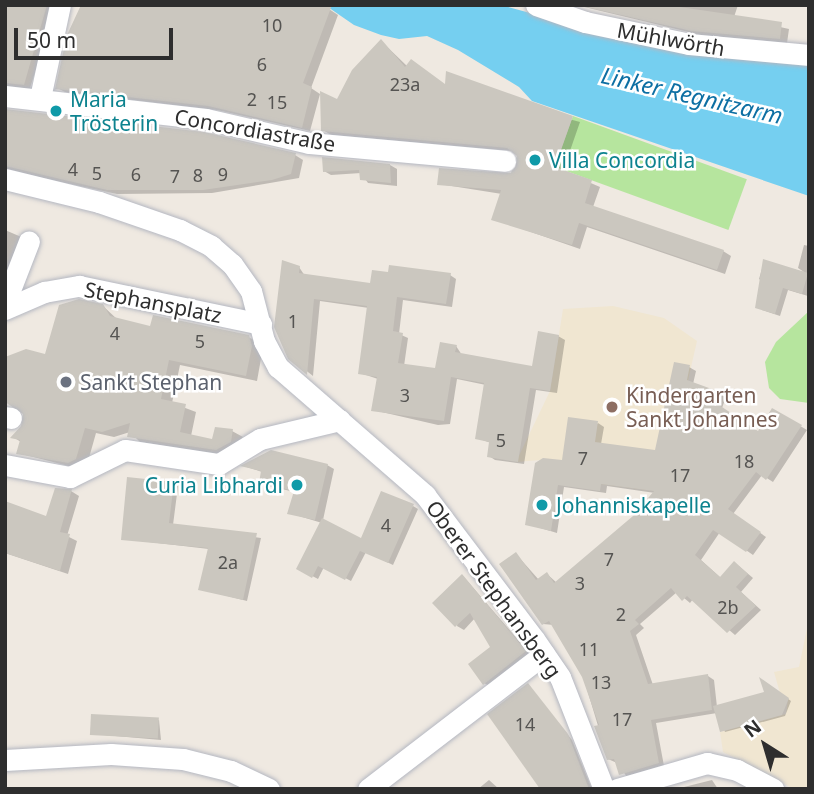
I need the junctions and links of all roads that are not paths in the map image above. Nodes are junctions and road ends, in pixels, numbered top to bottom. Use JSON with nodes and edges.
{"nodes":[{"id":1,"x":61,"y":5,"type":"edge"},
{"id":2,"x":536,"y":5,"type":"edge"},
{"id":3,"x":809,"y":55,"type":"edge"},
{"id":4,"x":5,"y":96,"type":"edge"},
{"id":5,"x":40,"y":98,"type":"junction"},
{"id":6,"x":505,"y":161,"type":"dead end"},
{"id":7,"x":5,"y":179,"type":"edge"},
{"id":8,"x":29,"y":241,"type":"dead end"},
{"id":9,"x":5,"y":303,"type":"edge"},
{"id":10,"x":5,"y":309,"type":"edge"},
{"id":11,"x":261,"y":324,"type":"junction"},
{"id":12,"x":340,"y":420,"type":"junction"},
{"id":13,"x":5,"y":465,"type":"edge"},
{"id":14,"x":544,"y":654,"type":"junction"},
{"id":15,"x":5,"y":760,"type":"edge"},
{"id":16,"x":269,"y":789,"type":"edge"},
{"id":17,"x":368,"y":789,"type":"edge"},
{"id":18,"x":604,"y":789,"type":"edge"},
{"id":19,"x":617,"y":789,"type":"edge"},
{"id":20,"x":773,"y":789,"type":"edge"}],
"edges":[{"from":1,"to":5,"type":"street"},
{"from":2,"to":3,"type":"street","name":"Mühlwörth"},
{"from":4,"to":5,"type":"street","name":"Concordiastraße"},
{"from":5,"to":6,"type":"street","name":"Concordiastraße"},
{"from":7,"to":11,"type":"street","name":"Oberer Stephansberg"},
{"from":8,"to":9,"type":"street"},
{"from":10,"to":11,"type":"street","name":"Stephansplatz"},
{"from":11,"to":12,"type":"street","name":"Oberer Stephansberg"},
{"from":12,"to":13,"type":"street"},
{"from":12,"to":14,"type":"street","name":"Oberer Stephansberg"},
{"from":14,"to":17,"type":"street"},
{"from":14,"to":18,"type":"street","name":"Oberer Stephansberg"},
{"from":15,"to":16,"type":"street"},
{"from":19,"to":20,"type":"street"}]}
